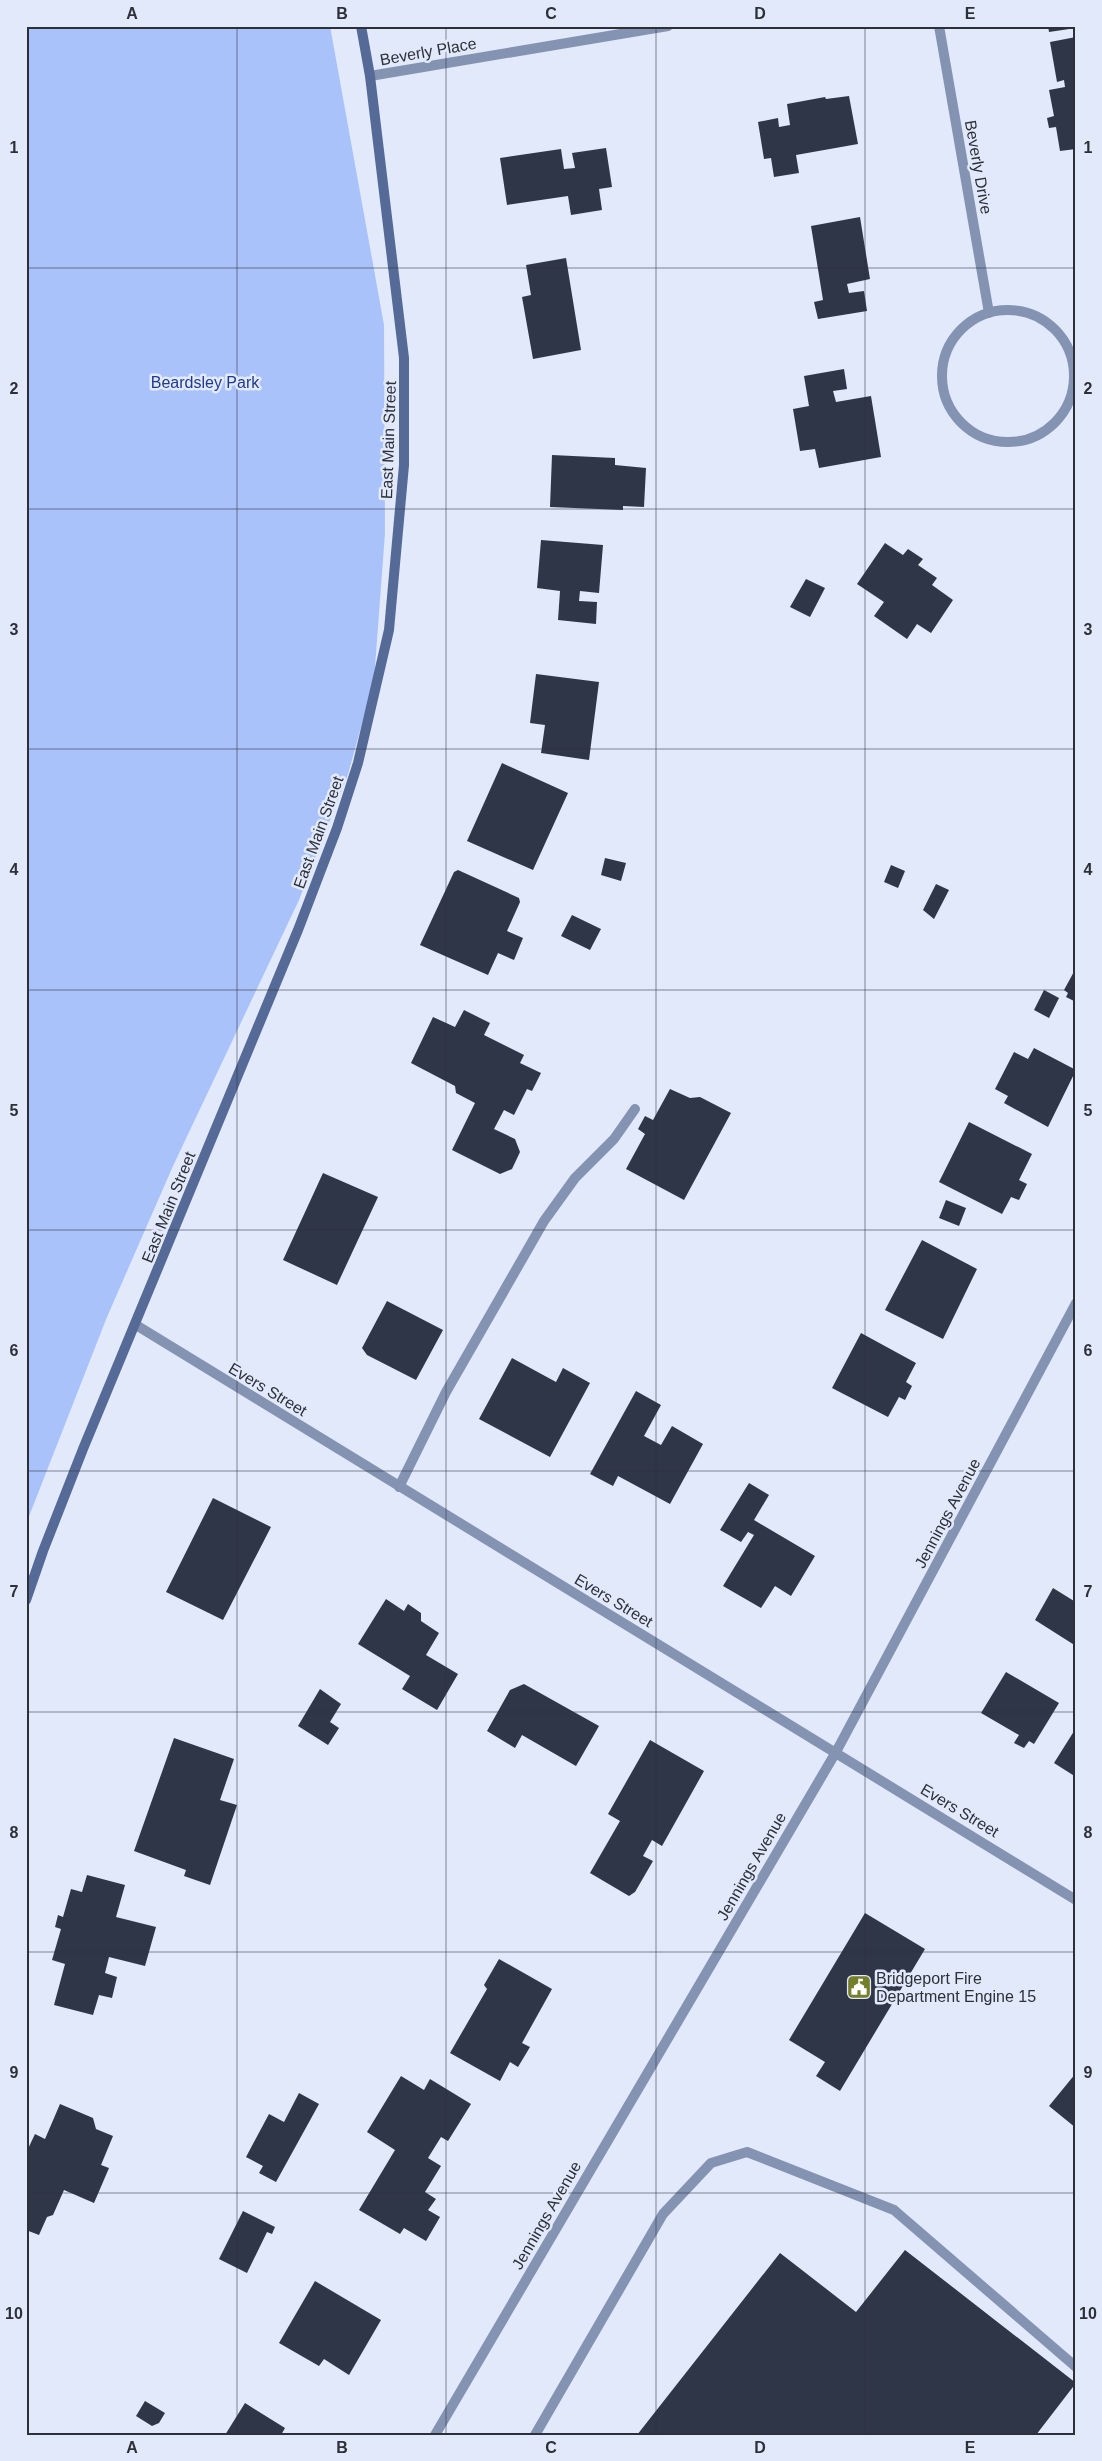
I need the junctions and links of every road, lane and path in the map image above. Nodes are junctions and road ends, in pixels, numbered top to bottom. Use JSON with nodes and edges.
{"nodes":[{"id":1,"x":361,"y":26,"type":"edge"},
{"id":2,"x":668,"y":26,"type":"edge"},
{"id":3,"x":939,"y":26,"type":"edge"},
{"id":4,"x":370,"y":76,"type":"junction"},
{"id":5,"x":989,"y":313,"type":"junction"},
{"id":6,"x":1074,"y":357,"type":"edge"},
{"id":7,"x":634,"y":1109,"type":"dead end"},
{"id":8,"x":1076,"y":1303,"type":"edge"},
{"id":9,"x":136,"y":1325,"type":"junction"},
{"id":10,"x":399,"y":1487,"type":"junction"},
{"id":11,"x":26,"y":1600,"type":"edge"},
{"id":12,"x":836,"y":1752,"type":"junction"},
{"id":13,"x":1076,"y":1900,"type":"edge"},
{"id":14,"x":1076,"y":2368,"type":"edge"},
{"id":15,"x":435,"y":2435,"type":"edge"},
{"id":16,"x":535,"y":2435,"type":"edge"}],
"edges":[{"from":1,"to":4,"type":"main road","name":"East Main Street"},
{"from":2,"to":4,"type":"street","name":"Beverly Place"},
{"from":3,"to":5,"type":"street","name":"Beverly Drive"},
{"from":4,"to":9,"type":"main road","name":"East Main Street"},
{"from":5,"to":6,"type":"street"},
{"from":5,"to":6,"type":"street"},
{"from":7,"to":10,"type":"street"},
{"from":8,"to":12,"type":"street","name":"Jennings Avenue"},
{"from":9,"to":10,"type":"street","name":"Evers Street"},
{"from":9,"to":11,"type":"main road","name":"East Main Street"},
{"from":10,"to":12,"type":"street","name":"Evers Street"},
{"from":12,"to":13,"type":"street","name":"Evers Street"},
{"from":12,"to":15,"type":"street","name":"Jennings Avenue"},
{"from":14,"to":16,"type":"street"}]}
